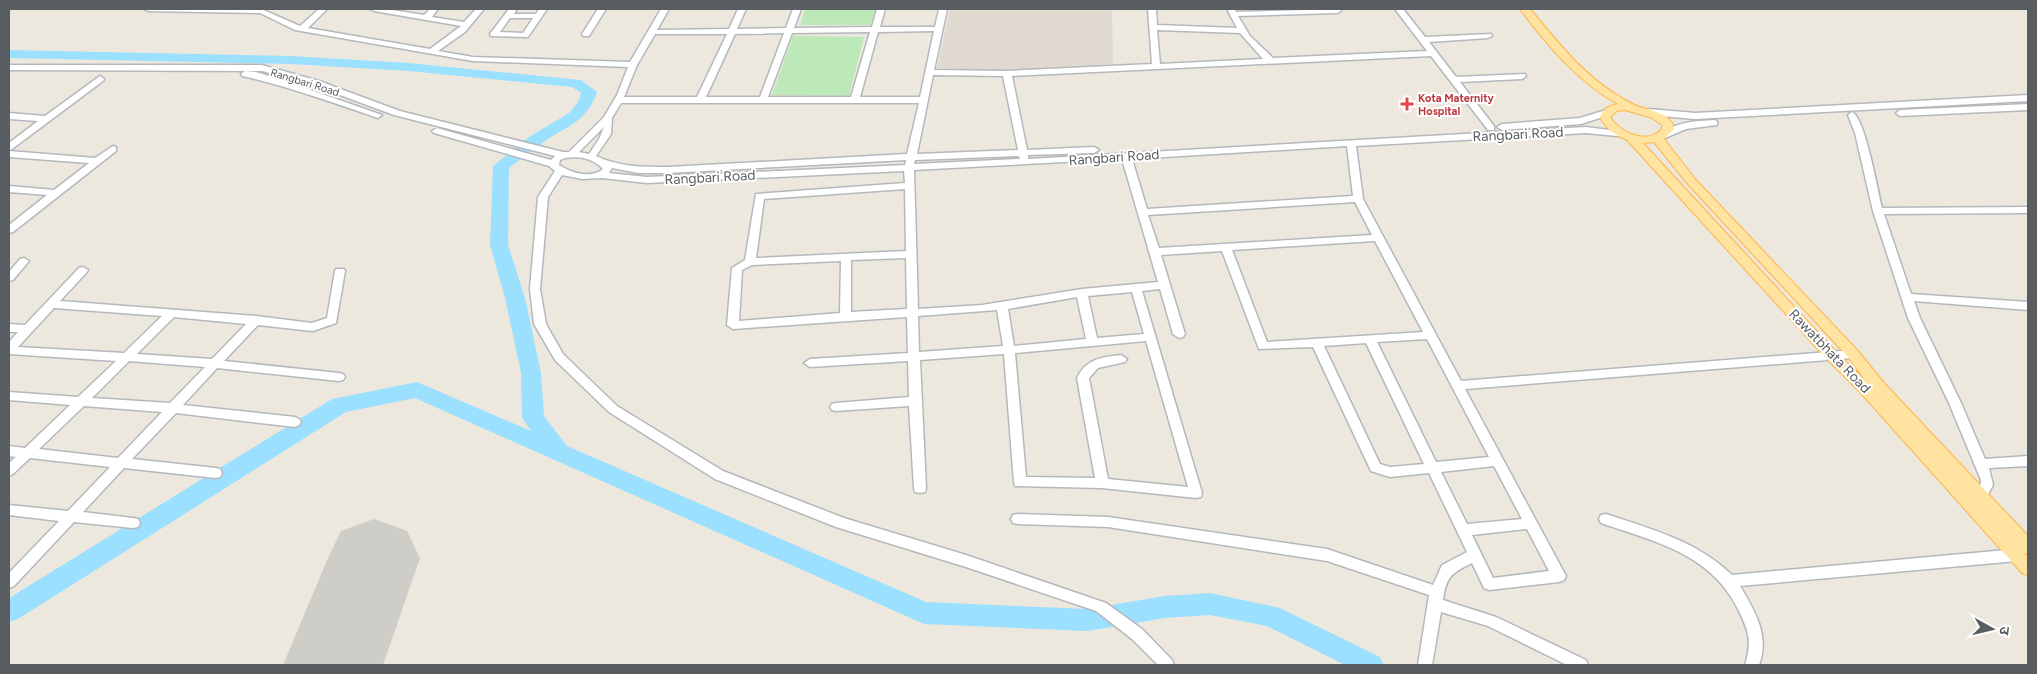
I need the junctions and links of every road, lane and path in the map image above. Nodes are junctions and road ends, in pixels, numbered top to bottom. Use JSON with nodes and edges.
{"nodes":[{"id":1,"x":148,"y":9,"type":"edge"},
{"id":2,"x":323,"y":9,"type":"edge"},
{"id":3,"x":374,"y":9,"type":"edge"},
{"id":4,"x":434,"y":9,"type":"edge"},
{"id":5,"x":480,"y":9,"type":"edge"},
{"id":6,"x":513,"y":9,"type":"edge"},
{"id":7,"x":543,"y":9,"type":"edge"},
{"id":8,"x":602,"y":9,"type":"edge"},
{"id":9,"x":665,"y":9,"type":"edge"},
{"id":10,"x":742,"y":9,"type":"edge"},
{"id":11,"x":797,"y":9,"type":"edge"},
{"id":12,"x":880,"y":9,"type":"edge"},
{"id":13,"x":943,"y":9,"type":"edge"},
{"id":14,"x":1152,"y":9,"type":"edge"},
{"id":15,"x":1399,"y":9,"type":"edge"},
{"id":16,"x":1525,"y":9,"type":"edge"},
{"id":17,"x":262,"y":10,"type":"edge"},
{"id":18,"x":384,"y":10,"type":"edge"},
{"id":19,"x":1313,"y":10,"type":"edge"},
{"id":20,"x":1337,"y":11,"type":"dead end"},
{"id":21,"x":1232,"y":12,"type":"edge"},
{"id":22,"x":507,"y":16,"type":"junction"},
{"id":23,"x":538,"y":16,"type":"junction"},
{"id":24,"x":426,"y":18,"type":"junction"},
{"id":25,"x":467,"y":25,"type":"junction"},
{"id":26,"x":1153,"y":28,"type":"junction"},
{"id":27,"x":302,"y":29,"type":"junction"},
{"id":28,"x":940,"y":29,"type":"junction"},
{"id":29,"x":875,"y":30,"type":"junction"},
{"id":30,"x":732,"y":31,"type":"junction"},
{"id":31,"x":790,"y":31,"type":"junction"},
{"id":32,"x":1241,"y":31,"type":"junction"},
{"id":33,"x":652,"y":32,"type":"junction"},
{"id":34,"x":586,"y":34,"type":"dead end"},
{"id":35,"x":1488,"y":36,"type":"dead end"},
{"id":36,"x":1423,"y":40,"type":"junction"},
{"id":37,"x":431,"y":52,"type":"junction"},
{"id":38,"x":1432,"y":52,"type":"junction"},
{"id":39,"x":1271,"y":61,"type":"junction"},
{"id":40,"x":633,"y":65,"type":"junction"},
{"id":41,"x":1156,"y":67,"type":"junction"},
{"id":42,"x":9,"y":68,"type":"edge"},
{"id":43,"x":930,"y":72,"type":"junction"},
{"id":44,"x":9,"y":73,"type":"edge"},
{"id":45,"x":1007,"y":74,"type":"junction"},
{"id":46,"x":1522,"y":76,"type":"dead end"},
{"id":47,"x":1583,"y":76,"type":"junction"},
{"id":48,"x":100,"y":79,"type":"dead end"},
{"id":49,"x":1453,"y":80,"type":"junction"},
{"id":50,"x":2028,"y":98,"type":"edge"},
{"id":51,"x":618,"y":100,"type":"junction"},
{"id":52,"x":701,"y":100,"type":"junction"},
{"id":53,"x":763,"y":100,"type":"junction"},
{"id":54,"x":855,"y":100,"type":"junction"},
{"id":55,"x":923,"y":100,"type":"junction"},
{"id":56,"x":1892,"y":106,"type":"junction"},
{"id":57,"x":1633,"y":107,"type":"junction"},
{"id":58,"x":2028,"y":107,"type":"edge"},
{"id":59,"x":1822,"y":110,"type":"junction"},
{"id":60,"x":1607,"y":112,"type":"junction"},
{"id":61,"x":1649,"y":112,"type":"junction"},
{"id":62,"x":1901,"y":113,"type":"junction"},
{"id":63,"x":1852,"y":115,"type":"junction"},
{"id":64,"x":9,"y":116,"type":"edge"},
{"id":65,"x":1695,"y":116,"type":"junction"},
{"id":66,"x":1830,"y":116,"type":"junction"},
{"id":67,"x":608,"y":118,"type":"junction"},
{"id":68,"x":46,"y":119,"type":"junction"},
{"id":69,"x":1704,"y":124,"type":"junction"},
{"id":70,"x":1677,"y":127,"type":"junction"},
{"id":71,"x":1491,"y":128,"type":"junction"},
{"id":72,"x":1628,"y":136,"type":"junction"},
{"id":73,"x":1661,"y":136,"type":"junction"},
{"id":74,"x":1351,"y":143,"type":"junction"},
{"id":75,"x":9,"y":147,"type":"edge"},
{"id":76,"x":113,"y":149,"type":"dead end"},
{"id":77,"x":9,"y":154,"type":"edge"},
{"id":78,"x":1668,"y":154,"type":"junction"},
{"id":79,"x":567,"y":155,"type":"junction"},
{"id":80,"x":1126,"y":156,"type":"junction"},
{"id":81,"x":590,"y":157,"type":"junction"},
{"id":82,"x":1024,"y":158,"type":"junction"},
{"id":83,"x":97,"y":162,"type":"junction"},
{"id":84,"x":910,"y":162,"type":"junction"},
{"id":85,"x":604,"y":164,"type":"junction"},
{"id":86,"x":557,"y":168,"type":"junction"},
{"id":87,"x":603,"y":175,"type":"junction"},
{"id":88,"x":909,"y":186,"type":"junction"},
{"id":89,"x":9,"y":189,"type":"edge"},
{"id":90,"x":56,"y":193,"type":"junction"},
{"id":91,"x":1358,"y":199,"type":"junction"},
{"id":92,"x":2028,"y":210,"type":"edge"},
{"id":93,"x":1878,"y":211,"type":"junction"},
{"id":94,"x":1143,"y":212,"type":"junction"},
{"id":95,"x":9,"y":220,"type":"edge"},
{"id":96,"x":20,"y":221,"type":"junction"},
{"id":97,"x":9,"y":230,"type":"edge"},
{"id":98,"x":1378,"y":238,"type":"junction"},
{"id":99,"x":1226,"y":247,"type":"junction"},
{"id":100,"x":1155,"y":252,"type":"junction"},
{"id":101,"x":911,"y":254,"type":"junction"},
{"id":102,"x":846,"y":258,"type":"junction"},
{"id":103,"x":9,"y":261,"type":"edge"},
{"id":104,"x":750,"y":262,"type":"junction"},
{"id":105,"x":83,"y":270,"type":"dead end"},
{"id":106,"x":340,"y":271,"type":"dead end"},
{"id":107,"x":9,"y":278,"type":"edge"},
{"id":108,"x":1165,"y":285,"type":"junction"},
{"id":109,"x":1136,"y":288,"type":"junction"},
{"id":110,"x":1082,"y":293,"type":"junction"},
{"id":111,"x":1907,"y":297,"type":"junction"},
{"id":112,"x":52,"y":304,"type":"junction"},
{"id":113,"x":1002,"y":306,"type":"junction"},
{"id":114,"x":2028,"y":306,"type":"edge"},
{"id":115,"x":172,"y":313,"type":"junction"},
{"id":116,"x":913,"y":313,"type":"junction"},
{"id":117,"x":845,"y":316,"type":"junction"},
{"id":118,"x":256,"y":320,"type":"junction"},
{"id":119,"x":9,"y":328,"type":"edge"},
{"id":120,"x":29,"y":329,"type":"junction"},
{"id":121,"x":1180,"y":334,"type":"dead end"},
{"id":122,"x":1431,"y":335,"type":"junction"},
{"id":123,"x":1149,"y":337,"type":"junction"},
{"id":124,"x":1369,"y":338,"type":"junction"},
{"id":125,"x":1092,"y":341,"type":"junction"},
{"id":126,"x":1317,"y":342,"type":"junction"},
{"id":127,"x":9,"y":350,"type":"edge"},
{"id":128,"x":1009,"y":350,"type":"junction"},
{"id":129,"x":1853,"y":354,"type":"junction"},
{"id":130,"x":127,"y":356,"type":"junction"},
{"id":131,"x":915,"y":356,"type":"junction"},
{"id":132,"x":1832,"y":356,"type":"junction"},
{"id":133,"x":1121,"y":359,"type":"dead end"},
{"id":134,"x":810,"y":363,"type":"dead end"},
{"id":135,"x":215,"y":364,"type":"junction"},
{"id":136,"x":339,"y":377,"type":"dead end"},
{"id":137,"x":1458,"y":385,"type":"junction"},
{"id":138,"x":9,"y":396,"type":"edge"},
{"id":139,"x":81,"y":401,"type":"junction"},
{"id":140,"x":915,"y":401,"type":"junction"},
{"id":141,"x":836,"y":407,"type":"dead end"},
{"id":142,"x":173,"y":408,"type":"junction"},
{"id":143,"x":295,"y":422,"type":"dead end"},
{"id":144,"x":9,"y":451,"type":"edge"},
{"id":145,"x":28,"y":453,"type":"junction"},
{"id":146,"x":1498,"y":461,"type":"junction"},
{"id":147,"x":2028,"y":461,"type":"edge"},
{"id":148,"x":122,"y":462,"type":"junction"},
{"id":149,"x":1982,"y":464,"type":"junction"},
{"id":150,"x":1434,"y":468,"type":"junction"},
{"id":151,"x":9,"y":471,"type":"edge"},
{"id":152,"x":216,"y":473,"type":"dead end"},
{"id":153,"x":1102,"y":483,"type":"junction"},
{"id":154,"x":920,"y":488,"type":"dead end"},
{"id":155,"x":1981,"y":494,"type":"junction"},
{"id":156,"x":1967,"y":500,"type":"junction"},
{"id":157,"x":9,"y":510,"type":"edge"},
{"id":158,"x":71,"y":516,"type":"junction"},
{"id":159,"x":1018,"y":519,"type":"dead end"},
{"id":160,"x":1606,"y":519,"type":"dead end"},
{"id":161,"x":133,"y":523,"type":"dead end"},
{"id":162,"x":1532,"y":523,"type":"junction"},
{"id":163,"x":1464,"y":530,"type":"junction"},
{"id":164,"x":2023,"y":551,"type":"edge"},
{"id":165,"x":1474,"y":554,"type":"junction"},
{"id":166,"x":2028,"y":568,"type":"edge"},
{"id":167,"x":1729,"y":581,"type":"junction"},
{"id":168,"x":9,"y":582,"type":"edge"},
{"id":169,"x":1436,"y":598,"type":"junction"},
{"id":170,"x":1167,"y":665,"type":"edge"},
{"id":171,"x":1424,"y":665,"type":"edge"},
{"id":172,"x":1580,"y":665,"type":"edge"},
{"id":173,"x":1752,"y":665,"type":"edge"}],
"edges":[{"from":1,"to":17,"type":"street"},
{"from":2,"to":27,"type":"street"},
{"from":3,"to":18,"type":"street"},
{"from":4,"to":24,"type":"street"},
{"from":5,"to":25,"type":"street"},
{"from":6,"to":22,"type":"street"},
{"from":7,"to":23,"type":"street"},
{"from":8,"to":34,"type":"street"},
{"from":9,"to":33,"type":"street"},
{"from":10,"to":30,"type":"street"},
{"from":11,"to":31,"type":"street"},
{"from":12,"to":29,"type":"street"},
{"from":13,"to":28,"type":"street"},
{"from":14,"to":26,"type":"street"},
{"from":15,"to":36,"type":"street"},
{"from":16,"to":47,"type":"main road"},
{"from":17,"to":27,"type":"street"},
{"from":18,"to":24,"type":"street"},
{"from":19,"to":20,"type":"street"},
{"from":19,"to":21,"type":"street"},
{"from":21,"to":32,"type":"street"},
{"from":22,"to":23,"type":"street"},
{"from":22,"to":23,"type":"street"},
{"from":24,"to":25,"type":"street"},
{"from":25,"to":37,"type":"street"},
{"from":26,"to":32,"type":"street"},
{"from":26,"to":41,"type":"street"},
{"from":27,"to":37,"type":"street"},
{"from":28,"to":29,"type":"street"},
{"from":28,"to":43,"type":"street"},
{"from":29,"to":31,"type":"street"},
{"from":29,"to":54,"type":"street"},
{"from":30,"to":31,"type":"street"},
{"from":30,"to":33,"type":"street"},
{"from":30,"to":52,"type":"street"},
{"from":31,"to":53,"type":"street"},
{"from":32,"to":39,"type":"street"},
{"from":33,"to":40,"type":"street"},
{"from":35,"to":36,"type":"street"},
{"from":36,"to":38,"type":"street"},
{"from":37,"to":40,"type":"street"},
{"from":38,"to":39,"type":"street"},
{"from":38,"to":49,"type":"street"},
{"from":39,"to":41,"type":"street"},
{"from":40,"to":51,"type":"street"},
{"from":41,"to":45,"type":"street"},
{"from":42,"to":79,"type":"street","name":"Rangbari Road"},
{"from":43,"to":45,"type":"street"},
{"from":43,"to":55,"type":"street"},
{"from":44,"to":86,"type":"street","name":"Rangbari Road"},
{"from":45,"to":82,"type":"street"},
{"from":46,"to":49,"type":"street"},
{"from":47,"to":57,"type":"main road"},
{"from":47,"to":60,"type":"main road"},
{"from":48,"to":68,"type":"street"},
{"from":49,"to":71,"type":"street"},
{"from":50,"to":56,"type":"street"},
{"from":51,"to":52,"type":"street"},
{"from":51,"to":67,"type":"street"},
{"from":52,"to":53,"type":"street"},
{"from":53,"to":54,"type":"street"},
{"from":54,"to":55,"type":"street"},
{"from":55,"to":84,"type":"street"},
{"from":56,"to":59,"type":"street"},
{"from":56,"to":62,"type":"street"},
{"from":57,"to":60,"type":"main road"},
{"from":57,"to":61,"type":"main road"},
{"from":58,"to":62,"type":"street"},
{"from":59,"to":65,"type":"street"},
{"from":59,"to":66,"type":"street"},
{"from":60,"to":71,"type":"street","name":"Rangbari Road"},
{"from":60,"to":72,"type":"main road","name":"Rawatbhata Road"},
{"from":61,"to":65,"type":"street"},
{"from":61,"to":73,"type":"main road","name":"Rawatbhata Road"},
{"from":62,"to":63,"type":"street"},
{"from":63,"to":66,"type":"street"},
{"from":63,"to":93,"type":"street"},
{"from":64,"to":68,"type":"street"},
{"from":65,"to":69,"type":"street"},
{"from":66,"to":69,"type":"street"},
{"from":67,"to":79,"type":"street"},
{"from":67,"to":81,"type":"street"},
{"from":68,"to":75,"type":"street"},
{"from":69,"to":70,"type":"street"},
{"from":70,"to":73,"type":"street"},
{"from":70,"to":78,"type":"main road"},
{"from":71,"to":82,"type":"street","name":"Rangbari Road"},
{"from":72,"to":73,"type":"main road"},
{"from":72,"to":74,"type":"street","name":"Rangbari Road"},
{"from":72,"to":132,"type":"main road","name":"Rawatbhata Road"},
{"from":73,"to":78,"type":"main road","name":"Rawatbhata Road"},
{"from":74,"to":80,"type":"street","name":"Rangbari Road"},
{"from":74,"to":91,"type":"street"},
{"from":76,"to":83,"type":"street"},
{"from":77,"to":83,"type":"street"},
{"from":78,"to":129,"type":"main road","name":"Rawatbhata Road"},
{"from":79,"to":81,"type":"street","name":"Rangbari Road"},
{"from":79,"to":86,"type":"street"},
{"from":80,"to":82,"type":"street","name":"Rangbari Road"},
{"from":80,"to":94,"type":"street"},
{"from":81,"to":85,"type":"street","name":"Rangbari Road"},
{"from":82,"to":84,"type":"street","name":"Rangbari Road"},
{"from":83,"to":90,"type":"street"},
{"from":84,"to":85,"type":"street","name":"Rangbari Road"},
{"from":84,"to":87,"type":"street","name":"Rangbari Road"},
{"from":84,"to":88,"type":"street"},
{"from":85,"to":87,"type":"street"},
{"from":86,"to":87,"type":"street","name":"Rangbari Road"},
{"from":86,"to":170,"type":"street"},
{"from":88,"to":101,"type":"street"},
{"from":88,"to":104,"type":"street"},
{"from":89,"to":90,"type":"street"},
{"from":90,"to":96,"type":"street"},
{"from":91,"to":94,"type":"street"},
{"from":91,"to":98,"type":"street"},
{"from":92,"to":93,"type":"street"},
{"from":93,"to":111,"type":"street"},
{"from":94,"to":100,"type":"street"},
{"from":95,"to":96,"type":"street"},
{"from":96,"to":97,"type":"street"},
{"from":98,"to":99,"type":"street"},
{"from":98,"to":122,"type":"street"},
{"from":99,"to":100,"type":"street"},
{"from":99,"to":126,"type":"street"},
{"from":100,"to":108,"type":"street"},
{"from":101,"to":102,"type":"street"},
{"from":101,"to":116,"type":"street"},
{"from":102,"to":104,"type":"street"},
{"from":102,"to":117,"type":"street"},
{"from":103,"to":107,"type":"street"},
{"from":104,"to":117,"type":"street"},
{"from":105,"to":112,"type":"street"},
{"from":106,"to":118,"type":"street"},
{"from":108,"to":109,"type":"street"},
{"from":108,"to":121,"type":"street"},
{"from":109,"to":110,"type":"street"},
{"from":109,"to":123,"type":"street"},
{"from":110,"to":113,"type":"street"},
{"from":110,"to":125,"type":"street"},
{"from":111,"to":114,"type":"street"},
{"from":111,"to":149,"type":"street"},
{"from":112,"to":115,"type":"street"},
{"from":112,"to":120,"type":"street"},
{"from":113,"to":116,"type":"street"},
{"from":113,"to":128,"type":"street"},
{"from":115,"to":118,"type":"street"},
{"from":115,"to":130,"type":"street"},
{"from":116,"to":117,"type":"street"},
{"from":116,"to":131,"type":"street"},
{"from":118,"to":135,"type":"street"},
{"from":119,"to":120,"type":"street"},
{"from":120,"to":127,"type":"street"},
{"from":122,"to":124,"type":"street"},
{"from":122,"to":137,"type":"street"},
{"from":123,"to":125,"type":"street"},
{"from":123,"to":153,"type":"street"},
{"from":124,"to":126,"type":"street"},
{"from":124,"to":150,"type":"street"},
{"from":125,"to":128,"type":"street"},
{"from":126,"to":150,"type":"street"},
{"from":127,"to":130,"type":"street"},
{"from":128,"to":131,"type":"street"},
{"from":128,"to":153,"type":"street"},
{"from":129,"to":132,"type":"street"},
{"from":129,"to":155,"type":"main road","name":"Rawatbhata Road"},
{"from":130,"to":135,"type":"street"},
{"from":130,"to":139,"type":"street"},
{"from":131,"to":134,"type":"street"},
{"from":131,"to":140,"type":"street"},
{"from":132,"to":137,"type":"street"},
{"from":132,"to":156,"type":"main road","name":"Rawatbhata Road"},
{"from":133,"to":153,"type":"street"},
{"from":135,"to":136,"type":"street"},
{"from":135,"to":142,"type":"street"},
{"from":137,"to":146,"type":"street"},
{"from":138,"to":139,"type":"street"},
{"from":139,"to":142,"type":"street"},
{"from":139,"to":145,"type":"street"},
{"from":140,"to":141,"type":"street"},
{"from":140,"to":154,"type":"street"},
{"from":142,"to":143,"type":"street"},
{"from":142,"to":148,"type":"street"},
{"from":144,"to":145,"type":"street"},
{"from":145,"to":148,"type":"street"},
{"from":145,"to":151,"type":"street"},
{"from":146,"to":150,"type":"street"},
{"from":146,"to":162,"type":"street"},
{"from":147,"to":149,"type":"street"},
{"from":148,"to":152,"type":"street"},
{"from":148,"to":158,"type":"street"},
{"from":149,"to":155,"type":"street"},
{"from":150,"to":163,"type":"street"},
{"from":155,"to":156,"type":"street"},
{"from":155,"to":164,"type":"main road","name":"Rawatbhata Road"},
{"from":156,"to":164,"type":"main road","name":"Rawatbhata Road"},
{"from":157,"to":158,"type":"street"},
{"from":158,"to":161,"type":"street"},
{"from":158,"to":168,"type":"street"},
{"from":159,"to":169,"type":"street"},
{"from":160,"to":167,"type":"street"},
{"from":162,"to":163,"type":"street"},
{"from":162,"to":165,"type":"street"},
{"from":163,"to":165,"type":"street"},
{"from":164,"to":166,"type":"main road","name":"Rawatbhata Road"},
{"from":164,"to":167,"type":"street"},
{"from":165,"to":169,"type":"street"},
{"from":167,"to":173,"type":"street"},
{"from":169,"to":171,"type":"street"},
{"from":169,"to":172,"type":"street"}]}
